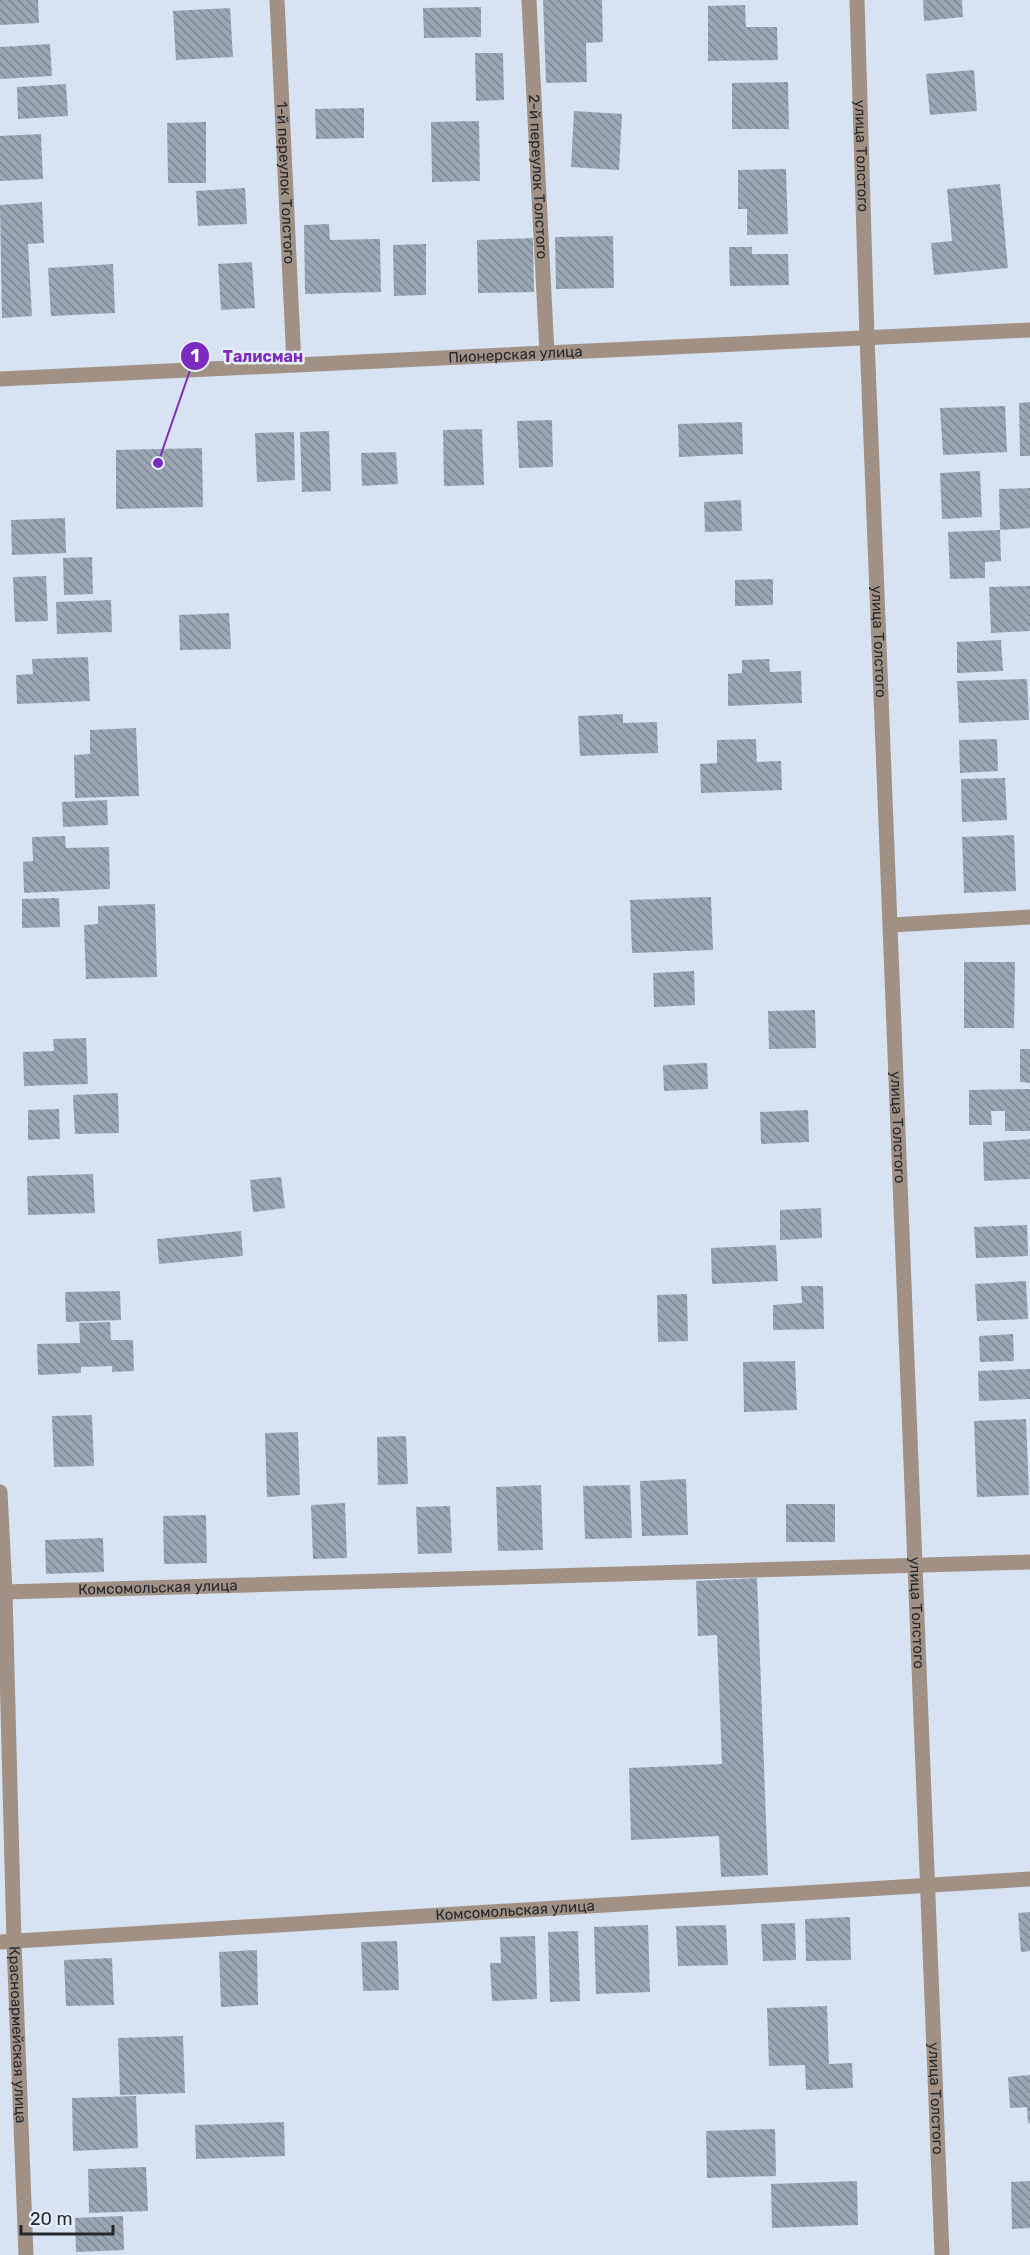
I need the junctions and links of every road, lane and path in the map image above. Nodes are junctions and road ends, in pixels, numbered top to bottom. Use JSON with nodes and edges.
{"nodes":[{"id":1,"x":277,"y":0,"type":"edge"},
{"id":2,"x":528,"y":0,"type":"edge"},
{"id":3,"x":857,"y":0,"type":"edge"},
{"id":4,"x":1030,"y":330,"type":"edge"},
{"id":5,"x":867,"y":338,"type":"junction"},
{"id":6,"x":547,"y":353,"type":"junction"},
{"id":7,"x":294,"y":365,"type":"junction"},
{"id":8,"x":0,"y":379,"type":"edge"},
{"id":9,"x":1030,"y":917,"type":"edge"},
{"id":10,"x":891,"y":925,"type":"junction"},
{"id":11,"x":0,"y":1492,"type":"edge"},
{"id":12,"x":1030,"y":1562,"type":"edge"},
{"id":13,"x":917,"y":1565,"type":"junction"},
{"id":14,"x":5,"y":1592,"type":"junction"},
{"id":15,"x":1030,"y":1879,"type":"edge"},
{"id":16,"x":928,"y":1884,"type":"junction"},
{"id":17,"x":7,"y":1942,"type":"edge"},
{"id":18,"x":26,"y":2255,"type":"edge"},
{"id":19,"x":942,"y":2255,"type":"edge"}],
"edges":[{"from":1,"to":7,"type":"street","name":"1-й переулок Толстого"},
{"from":2,"to":6,"type":"street","name":"2-й переулок Толстого"},
{"from":3,"to":5,"type":"street","name":"улица Толстого"},
{"from":4,"to":5,"type":"street","name":"Пионерская улица"},
{"from":5,"to":6,"type":"street","name":"Пионерская улица"},
{"from":5,"to":10,"type":"street","name":"улица Толстого"},
{"from":6,"to":7,"type":"street","name":"Пионерская улица"},
{"from":7,"to":8,"type":"street","name":"Пионерская улица"},
{"from":9,"to":10,"type":"street"},
{"from":10,"to":13,"type":"street","name":"улица Толстого"},
{"from":11,"to":14,"type":"street","name":"Красноармейская улица"},
{"from":12,"to":13,"type":"street","name":"Комсомольская улица"},
{"from":13,"to":14,"type":"street","name":"Комсомольская улица"},
{"from":13,"to":16,"type":"street","name":"улица Толстого"},
{"from":14,"to":17,"type":"street","name":"Красноармейская улица"},
{"from":15,"to":16,"type":"street","name":"Комсомольская улица"},
{"from":16,"to":17,"type":"street","name":"Комсомольская улица"},
{"from":16,"to":19,"type":"street","name":"улица Толстого"},
{"from":17,"to":18,"type":"street","name":"Красноармейская улица"}]}
